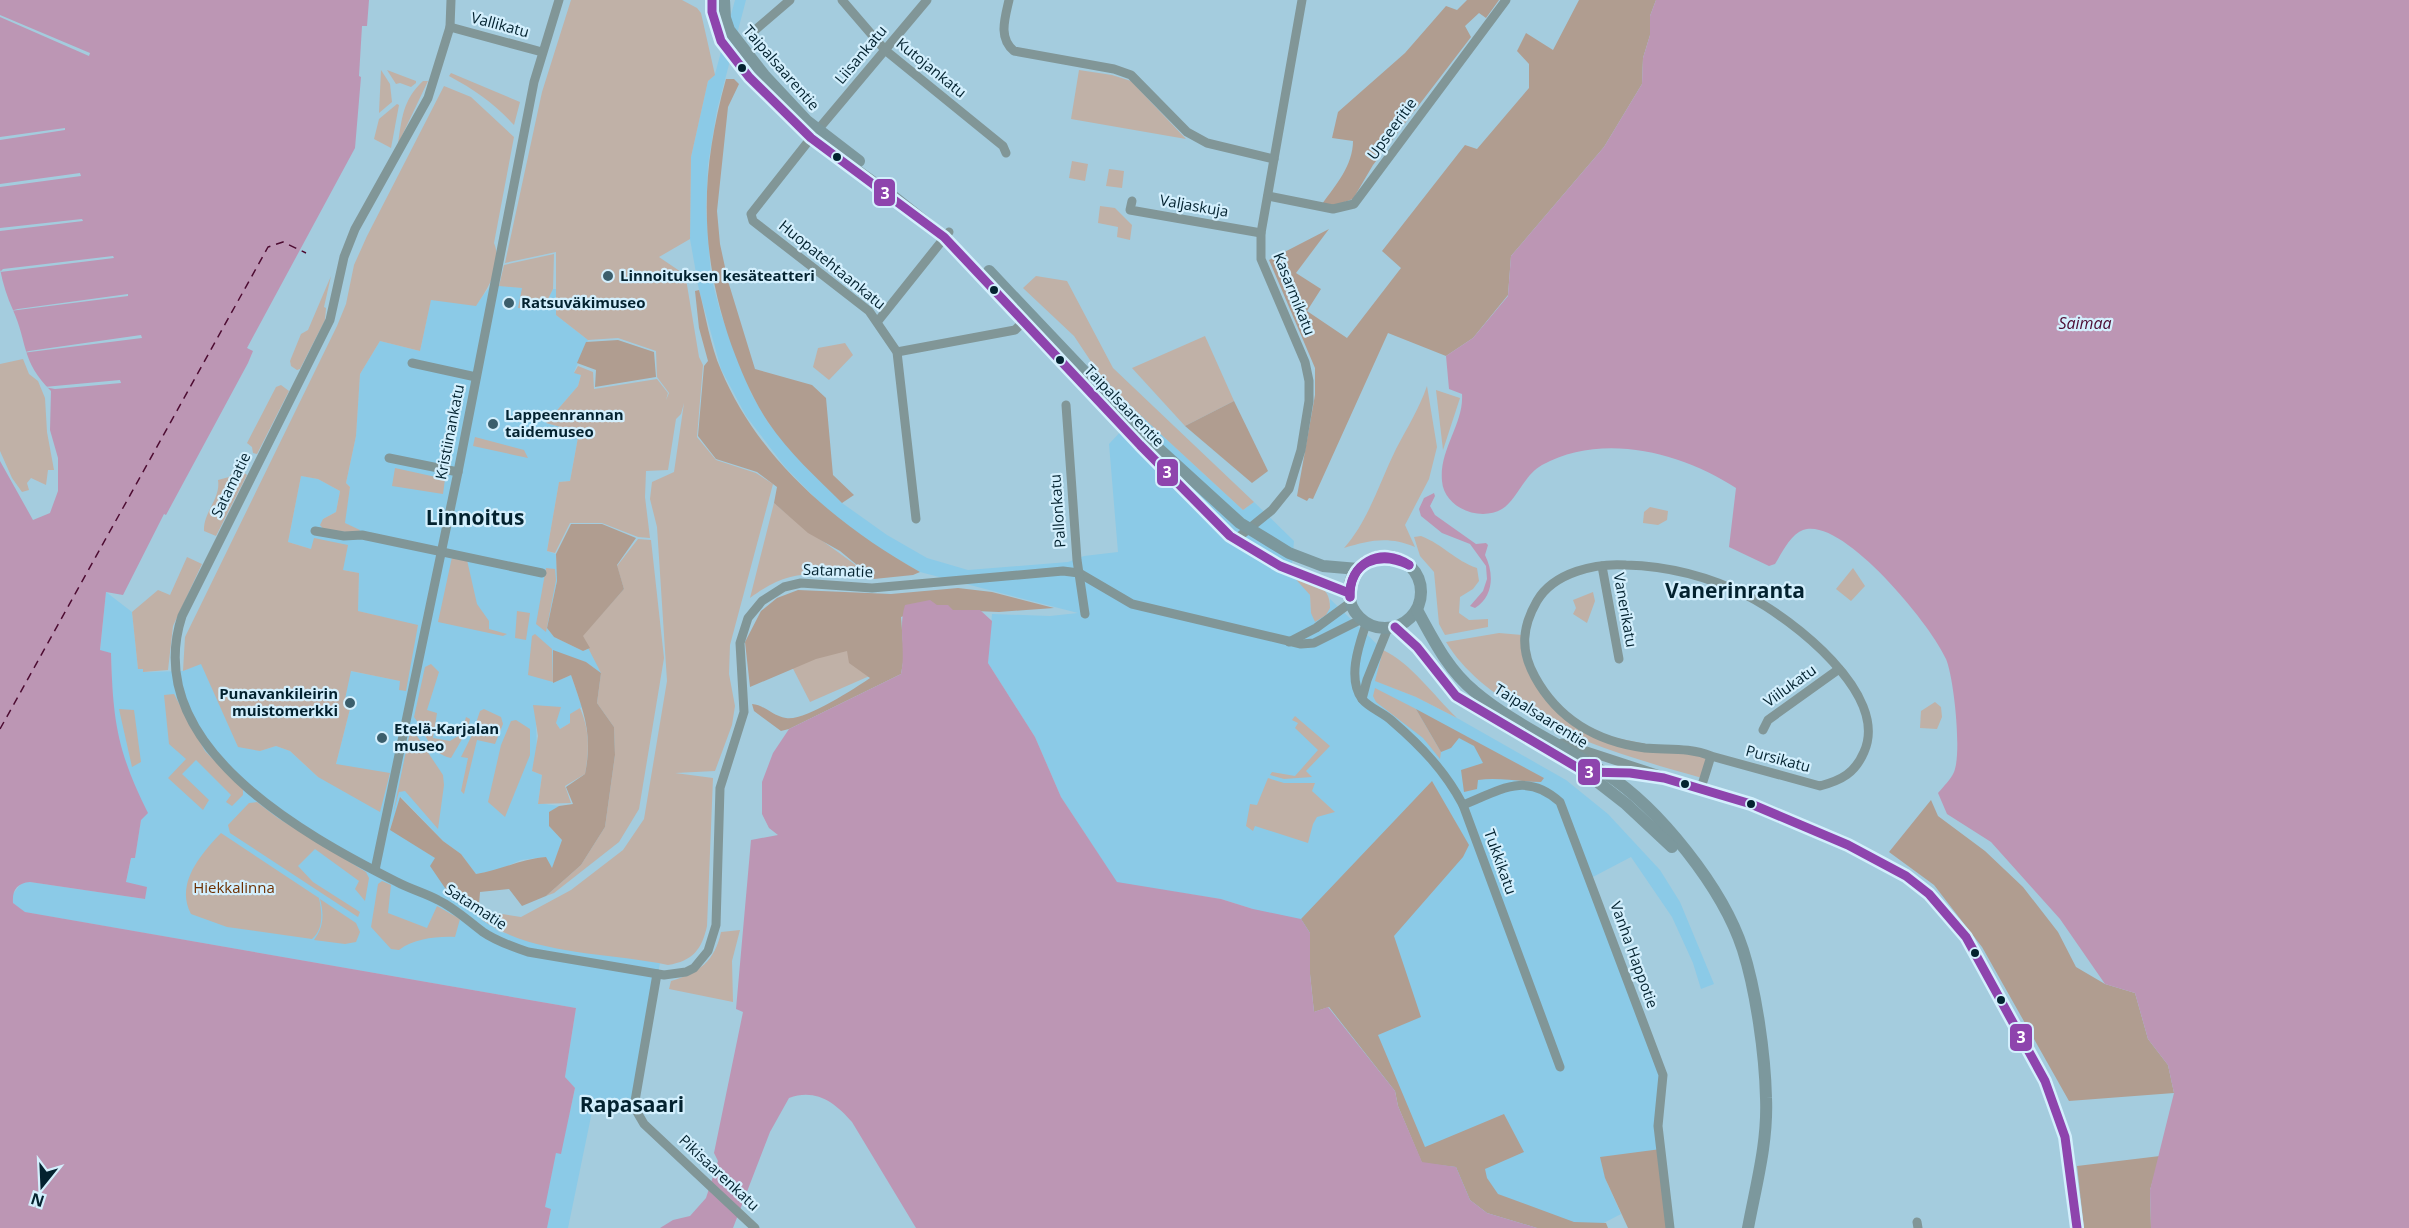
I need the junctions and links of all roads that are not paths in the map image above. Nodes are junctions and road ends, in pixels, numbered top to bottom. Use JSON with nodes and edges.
{"nodes":[{"id":1,"x":451,"y":0,"type":"edge"},
{"id":2,"x":559,"y":0,"type":"edge"},
{"id":3,"x":712,"y":0,"type":"edge"},
{"id":4,"x":724,"y":0,"type":"edge"},
{"id":5,"x":790,"y":0,"type":"edge"},
{"id":6,"x":842,"y":0,"type":"edge"},
{"id":7,"x":927,"y":0,"type":"edge"},
{"id":8,"x":1009,"y":0,"type":"edge"},
{"id":9,"x":1302,"y":0,"type":"edge"},
{"id":10,"x":1506,"y":0,"type":"edge"},
{"id":11,"x":450,"y":27,"type":"junction"},
{"id":12,"x":754,"y":30,"type":"dead end"},
{"id":13,"x":885,"y":50,"type":"junction"},
{"id":14,"x":542,"y":52,"type":"junction"},
{"id":15,"x":814,"y":134,"type":"junction"},
{"id":16,"x":1006,"y":153,"type":"dead end"},
{"id":17,"x":1274,"y":159,"type":"junction"},
{"id":18,"x":1268,"y":196,"type":"junction"},
{"id":19,"x":1132,"y":201,"type":"dead end"},
{"id":20,"x":751,"y":214,"type":"joint"},
{"id":21,"x":1261,"y":233,"type":"junction"},
{"id":22,"x":946,"y":235,"type":"junction"},
{"id":23,"x":1026,"y":318,"type":"junction"},
{"id":24,"x":878,"y":321,"type":"junction"},
{"id":25,"x":897,"y":352,"type":"junction"},
{"id":26,"x":412,"y":363,"type":"dead end"},
{"id":27,"x":477,"y":377,"type":"junction"},
{"id":28,"x":1066,"y":405,"type":"dead end"},
{"id":29,"x":389,"y":458,"type":"dead end"},
{"id":30,"x":458,"y":472,"type":"junction"},
{"id":31,"x":916,"y":519,"type":"dead end"},
{"id":32,"x":1249,"y":530,"type":"junction"},
{"id":33,"x":315,"y":531,"type":"dead end"},
{"id":34,"x":1235,"y":540,"type":"junction"},
{"id":35,"x":442,"y":552,"type":"junction"},
{"id":36,"x":1602,"y":566,"type":"junction"},
{"id":37,"x":1358,"y":569,"type":"junction"},
{"id":38,"x":542,"y":573,"type":"dead end"},
{"id":39,"x":1079,"y":573,"type":"junction"},
{"id":40,"x":1350,"y":598,"type":"junction"},
{"id":41,"x":1417,"y":610,"type":"junction"},
{"id":42,"x":1085,"y":614,"type":"dead end"},
{"id":43,"x":1364,"y":622,"type":"junction"},
{"id":44,"x":1392,"y":628,"type":"junction"},
{"id":45,"x":1289,"y":642,"type":"junction"},
{"id":46,"x":1619,"y":659,"type":"dead end"},
{"id":47,"x":1839,"y":669,"type":"junction"},
{"id":48,"x":1362,"y":699,"type":"junction"},
{"id":49,"x":1762,"y":730,"type":"dead end"},
{"id":50,"x":1542,"y":735,"type":"junction"},
{"id":51,"x":1712,"y":756,"type":"junction"},
{"id":52,"x":1585,"y":772,"type":"junction"},
{"id":53,"x":1606,"y":774,"type":"junction"},
{"id":54,"x":1664,"y":778,"type":"junction"},
{"id":55,"x":1701,"y":788,"type":"junction"},
{"id":56,"x":1463,"y":805,"type":"junction"},
{"id":57,"x":375,"y":870,"type":"junction"},
{"id":58,"x":657,"y":974,"type":"junction"},
{"id":59,"x":1752,"y":988,"type":"junction"},
{"id":60,"x":1560,"y":1068,"type":"dead end"},
{"id":61,"x":753,"y":1225,"type":"edge"},
{"id":62,"x":1670,"y":1228,"type":"edge"},
{"id":63,"x":1748,"y":1228,"type":"edge"},
{"id":64,"x":2076,"y":1228,"type":"edge"}],
"edges":[{"from":1,"to":11,"type":"street","name":"Satamatie"},
{"from":2,"to":14,"type":"street","name":"Kristiinankatu"},
{"from":3,"to":15,"type":"main road","name":"Taipalsaarentie"},
{"from":4,"to":15,"type":"main road","name":"Taipalsaarentie"},
{"from":5,"to":12,"type":"street"},
{"from":6,"to":13,"type":"street","name":"Kutojankatu"},
{"from":7,"to":13,"type":"street","name":"Liisankatu"},
{"from":8,"to":17,"type":"street"},
{"from":9,"to":17,"type":"street","name":"Kasarmikatu"},
{"from":10,"to":18,"type":"street","name":"Upseeritie"},
{"from":11,"to":14,"type":"street","name":"Vallikatu"},
{"from":11,"to":57,"type":"street","name":"Satamatie"},
{"from":13,"to":15,"type":"street","name":"Liisankatu"},
{"from":13,"to":16,"type":"street","name":"Kutojankatu"},
{"from":14,"to":27,"type":"street","name":"Kristiinankatu"},
{"from":15,"to":20,"type":"street","name":"Liisankatu"},
{"from":15,"to":22,"type":"main road","name":"Taipalsaarentie"},
{"from":17,"to":18,"type":"street","name":"Kasarmikatu"},
{"from":18,"to":21,"type":"street","name":"Kasarmikatu"},
{"from":19,"to":21,"type":"street","name":"Valjaskuja"},
{"from":20,"to":24,"type":"street","name":"Huopatehtaankatu"},
{"from":21,"to":32,"type":"street","name":"Kasarmikatu"},
{"from":22,"to":23,"type":"main road","name":"Taipalsaarentie"},
{"from":22,"to":24,"type":"street"},
{"from":23,"to":25,"type":"street"},
{"from":23,"to":32,"type":"main road","name":"Taipalsaarentie"},
{"from":23,"to":34,"type":"main road","name":"Taipalsaarentie"},
{"from":24,"to":25,"type":"street","name":"Huopatehtaankatu"},
{"from":25,"to":31,"type":"street","name":"Huopatehtaankatu"},
{"from":26,"to":27,"type":"street"},
{"from":27,"to":30,"type":"street","name":"Kristiinankatu"},
{"from":28,"to":39,"type":"street","name":"Pallonkatu"},
{"from":29,"to":30,"type":"street"},
{"from":30,"to":35,"type":"street","name":"Kristiinankatu"},
{"from":32,"to":34,"type":"street","name":"Kasarmikatu"},
{"from":32,"to":37,"type":"main road","name":"Taipalsaarentie"},
{"from":33,"to":35,"type":"street"},
{"from":34,"to":40,"type":"main road","name":"Taipalsaarentie"},
{"from":35,"to":38,"type":"street"},
{"from":35,"to":57,"type":"street","name":"Kristiinankatu"},
{"from":36,"to":46,"type":"street","name":"Vanerikatu"},
{"from":36,"to":47,"type":"street","name":"Pursikatu"},
{"from":36,"to":51,"type":"street","name":"Pursikatu"},
{"from":37,"to":40,"type":"main road"},
{"from":37,"to":41,"type":"main road"},
{"from":39,"to":42,"type":"street","name":"Pallonkatu"},
{"from":39,"to":45,"type":"street","name":"Satamatie"},
{"from":39,"to":58,"type":"street","name":"Satamatie"},
{"from":40,"to":43,"type":"main road"},
{"from":40,"to":45,"type":"street"},
{"from":41,"to":44,"type":"main road"},
{"from":41,"to":50,"type":"main road","name":"Taipalsaarentie"},
{"from":43,"to":44,"type":"main road"},
{"from":43,"to":45,"type":"street","name":"Satamatie"},
{"from":43,"to":48,"type":"street"},
{"from":44,"to":48,"type":"street"},
{"from":44,"to":52,"type":"main road","name":"Taipalsaarentie"},
{"from":47,"to":49,"type":"street","name":"Viilukatu"},
{"from":47,"to":51,"type":"street","name":"Pursikatu"},
{"from":48,"to":56,"type":"street","name":"Tukkikatu"},
{"from":50,"to":53,"type":"main road","name":"Taipalsaarentie"},
{"from":50,"to":54,"type":"street"},
{"from":51,"to":55,"type":"street"},
{"from":52,"to":53,"type":"street"},
{"from":52,"to":59,"type":"main road","name":"Taipalsaarentie"},
{"from":53,"to":54,"type":"street"},
{"from":53,"to":59,"type":"main road","name":"Taipalsaarentie"},
{"from":54,"to":55,"type":"street"},
{"from":55,"to":64,"type":"street"},
{"from":56,"to":60,"type":"street","name":"Tukkikatu"},
{"from":56,"to":62,"type":"street","name":"Vanha Happotie"},
{"from":57,"to":58,"type":"street","name":"Satamatie"},
{"from":58,"to":61,"type":"street","name":"Pikisaarenkatu"},
{"from":59,"to":63,"type":"main road","name":"Taipalsaarentie"}]}
